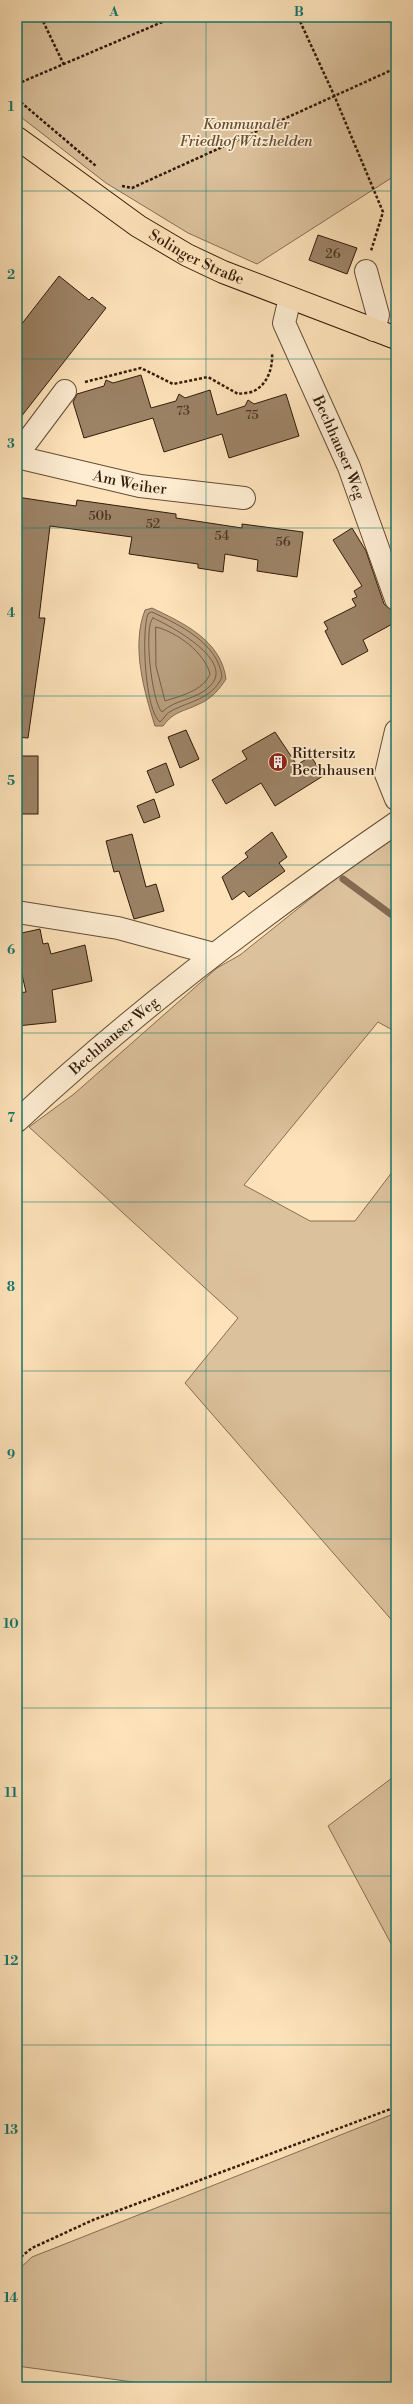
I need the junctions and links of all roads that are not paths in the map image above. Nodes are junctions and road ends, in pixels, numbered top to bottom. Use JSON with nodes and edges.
{"nodes":[{"id":1,"x":17,"y":138,"type":"edge"},
{"id":2,"x":366,"y":271,"type":"road end"},
{"id":3,"x":290,"y":298,"type":"junction"},
{"id":4,"x":374,"y":330,"type":"junction"},
{"id":5,"x":396,"y":338,"type":"edge"},
{"id":6,"x":65,"y":391,"type":"road end"},
{"id":7,"x":17,"y":456,"type":"edge"},
{"id":8,"x":244,"y":498,"type":"dead end"},
{"id":9,"x":396,"y":599,"type":"edge"},
{"id":10,"x":396,"y":731,"type":"edge"},
{"id":11,"x":396,"y":799,"type":"edge"},
{"id":12,"x":396,"y":823,"type":"edge"},
{"id":13,"x":17,"y":912,"type":"edge"},
{"id":14,"x":214,"y":954,"type":"junction"},
{"id":15,"x":17,"y":1121,"type":"edge"}],
"edges":[{"from":1,"to":3,"type":"main road","name":"Solinger Straße"},
{"from":2,"to":4,"type":"street"},
{"from":3,"to":4,"type":"main road","name":"Solinger Straße"},
{"from":3,"to":9,"type":"street","name":"Bechhauser Weg"},
{"from":4,"to":5,"type":"main road","name":"Solinger Straße"},
{"from":6,"to":7,"type":"street"},
{"from":7,"to":8,"type":"street","name":"Am Weiher"},
{"from":10,"to":11,"type":"street"},
{"from":12,"to":14,"type":"street","name":"Bechhauser Weg"},
{"from":13,"to":14,"type":"street"},
{"from":14,"to":15,"type":"street","name":"Bechhauser Weg"}]}
